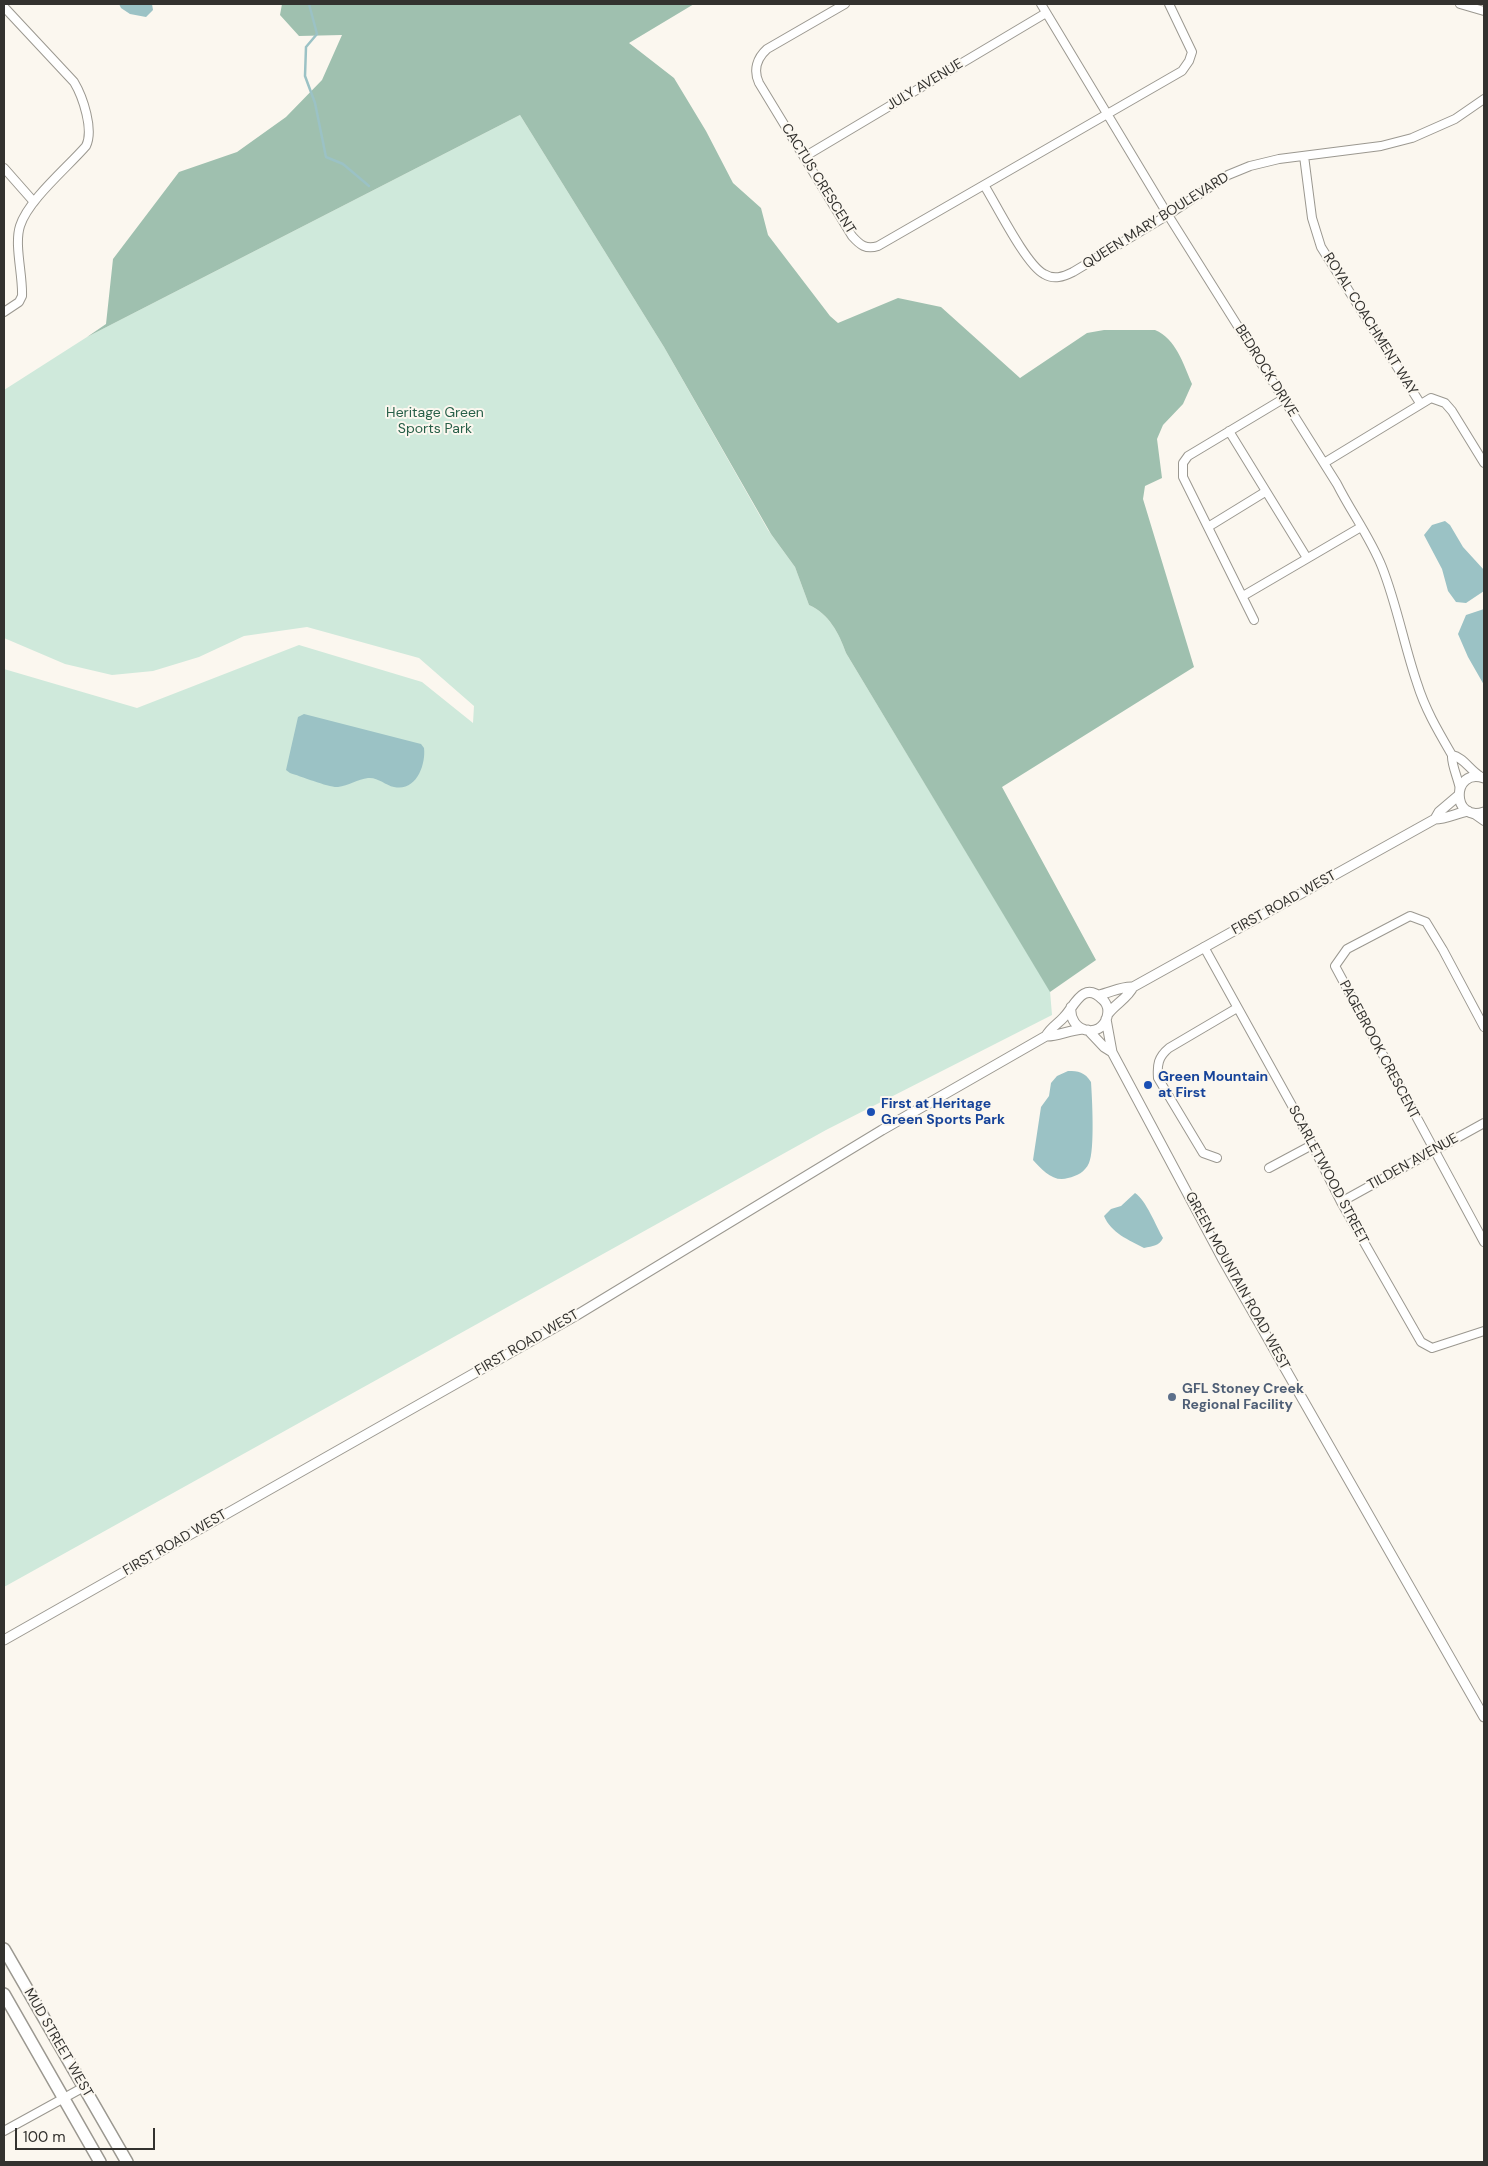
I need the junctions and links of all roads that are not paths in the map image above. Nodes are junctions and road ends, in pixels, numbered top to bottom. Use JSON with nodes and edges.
{"nodes":[{"id":1,"x":845,"y":4,"type":"edge"},
{"id":2,"x":1041,"y":4,"type":"edge"},
{"id":3,"x":1169,"y":4,"type":"edge"},
{"id":4,"x":1460,"y":4,"type":"edge"},
{"id":5,"x":4,"y":7,"type":"edge"},
{"id":6,"x":1484,"y":11,"type":"edge"},
{"id":7,"x":1046,"y":13,"type":"junction"},
{"id":8,"x":1484,"y":98,"type":"edge"},
{"id":9,"x":1106,"y":113,"type":"junction"},
{"id":10,"x":1304,"y":156,"type":"junction"},
{"id":11,"x":804,"y":157,"type":"junction"},
{"id":12,"x":4,"y":168,"type":"edge"},
{"id":13,"x":984,"y":185,"type":"junction"},
{"id":14,"x":34,"y":202,"type":"junction"},
{"id":15,"x":1168,"y":215,"type":"junction"},
{"id":16,"x":4,"y":312,"type":"edge"},
{"id":17,"x":1283,"y":399,"type":"junction"},
{"id":18,"x":1420,"y":403,"type":"junction"},
{"id":19,"x":1229,"y":431,"type":"junction"},
{"id":20,"x":1324,"y":463,"type":"junction"},
{"id":21,"x":1484,"y":463,"type":"edge"},
{"id":22,"x":1265,"y":492,"type":"junction"},
{"id":23,"x":1208,"y":527,"type":"junction"},
{"id":24,"x":1361,"y":527,"type":"junction"},
{"id":25,"x":1307,"y":558,"type":"junction"},
{"id":26,"x":1243,"y":596,"type":"junction"},
{"id":27,"x":1254,"y":620,"type":"dead end"},
{"id":28,"x":1452,"y":755,"type":"junction"},
{"id":29,"x":1482,"y":777,"type":"edge"},
{"id":30,"x":1459,"y":792,"type":"junction"},
{"id":31,"x":1471,"y":812,"type":"junction"},
{"id":32,"x":1484,"y":812,"type":"edge"},
{"id":33,"x":1435,"y":819,"type":"junction"},
{"id":34,"x":1484,"y":821,"type":"edge"},
{"id":35,"x":1204,"y":947,"type":"junction"},
{"id":36,"x":1133,"y":987,"type":"junction"},
{"id":37,"x":1098,"y":995,"type":"junction"},
{"id":38,"x":1071,"y":1007,"type":"junction"},
{"id":39,"x":1236,"y":1008,"type":"junction"},
{"id":40,"x":1107,"y":1017,"type":"junction"},
{"id":41,"x":1484,"y":1027,"type":"edge"},
{"id":42,"x":1086,"y":1030,"type":"junction"},
{"id":43,"x":1046,"y":1036,"type":"junction"},
{"id":44,"x":1112,"y":1052,"type":"junction"},
{"id":45,"x":1484,"y":1123,"type":"edge"},
{"id":46,"x":1312,"y":1145,"type":"junction"},
{"id":47,"x":1434,"y":1151,"type":"junction"},
{"id":48,"x":1217,"y":1158,"type":"dead end"},
{"id":49,"x":1269,"y":1168,"type":"dead end"},
{"id":50,"x":1341,"y":1202,"type":"junction"},
{"id":51,"x":1484,"y":1242,"type":"edge"},
{"id":52,"x":1484,"y":1331,"type":"edge"},
{"id":53,"x":4,"y":1640,"type":"edge"},
{"id":54,"x":1484,"y":1716,"type":"edge"},
{"id":55,"x":4,"y":1949,"type":"edge"},
{"id":56,"x":4,"y":1994,"type":"edge"},
{"id":57,"x":84,"y":2087,"type":"junction"},
{"id":58,"x":64,"y":2098,"type":"junction"},
{"id":59,"x":4,"y":2131,"type":"edge"},
{"id":60,"x":100,"y":2162,"type":"edge"},
{"id":61,"x":127,"y":2162,"type":"edge"}],
"edges":[{"from":1,"to":11,"type":"street","name":"CACTUS CRESCENT"},
{"from":2,"to":7,"type":"street","name":"BEDROCK DRIVE"},
{"from":3,"to":9,"type":"street","name":"CACTUS CRESCENT"},
{"from":4,"to":6,"type":"street"},
{"from":5,"to":14,"type":"street"},
{"from":7,"to":9,"type":"street","name":"BEDROCK DRIVE"},
{"from":7,"to":11,"type":"street","name":"JULY AVENUE"},
{"from":8,"to":10,"type":"street","name":"QUEEN MARY BOULEVARD"},
{"from":9,"to":13,"type":"street","name":"CACTUS CRESCENT"},
{"from":9,"to":15,"type":"street","name":"BEDROCK DRIVE"},
{"from":10,"to":15,"type":"street","name":"QUEEN MARY BOULEVARD"},
{"from":10,"to":18,"type":"street","name":"ROYAL COACHMENT WAY"},
{"from":11,"to":13,"type":"street","name":"CACTUS CRESCENT"},
{"from":12,"to":14,"type":"street"},
{"from":13,"to":15,"type":"street","name":"QUEEN MARY BOULEVARD"},
{"from":14,"to":16,"type":"street"},
{"from":15,"to":17,"type":"street","name":"BEDROCK DRIVE"},
{"from":17,"to":19,"type":"street"},
{"from":17,"to":20,"type":"street","name":"BEDROCK DRIVE"},
{"from":18,"to":20,"type":"street"},
{"from":18,"to":21,"type":"street"},
{"from":19,"to":22,"type":"street"},
{"from":19,"to":23,"type":"street"},
{"from":20,"to":24,"type":"street","name":"BEDROCK DRIVE"},
{"from":22,"to":23,"type":"street"},
{"from":22,"to":25,"type":"street"},
{"from":23,"to":26,"type":"street"},
{"from":24,"to":25,"type":"street"},
{"from":24,"to":28,"type":"street","name":"BEDROCK DRIVE"},
{"from":25,"to":26,"type":"street"},
{"from":26,"to":27,"type":"street"},
{"from":28,"to":29,"type":"street","name":"BEDROCK DRIVE"},
{"from":28,"to":30,"type":"street","name":"BEDROCK DRIVE"},
{"from":29,"to":30,"type":"street","name":"FIRST ROAD WEST"},
{"from":30,"to":31,"type":"street"},
{"from":30,"to":33,"type":"street","name":"FIRST ROAD WEST"},
{"from":31,"to":32,"type":"street","name":"FIRST ROAD WEST"},
{"from":31,"to":33,"type":"street","name":"FIRST ROAD WEST"},
{"from":31,"to":34,"type":"street"},
{"from":33,"to":35,"type":"street","name":"FIRST ROAD WEST"},
{"from":35,"to":36,"type":"street","name":"FIRST ROAD WEST"},
{"from":35,"to":39,"type":"street","name":"SCARLETWOOD STREET"},
{"from":36,"to":37,"type":"street","name":"FIRST ROAD WEST"},
{"from":36,"to":40,"type":"street","name":"FIRST ROAD WEST"},
{"from":37,"to":38,"type":"street"},
{"from":37,"to":40,"type":"street"},
{"from":38,"to":42,"type":"street"},
{"from":38,"to":43,"type":"street","name":"FIRST ROAD WEST"},
{"from":39,"to":46,"type":"street","name":"SCARLETWOOD STREET"},
{"from":39,"to":48,"type":"street"},
{"from":40,"to":42,"type":"street"},
{"from":40,"to":44,"type":"street","name":"GREEN MOUNTAIN ROAD WEST"},
{"from":41,"to":47,"type":"street","name":"PAGEBROOK CRESCENT"},
{"from":42,"to":43,"type":"street","name":"FIRST ROAD WEST"},
{"from":42,"to":44,"type":"street","name":"GREEN MOUNTAIN ROAD WEST"},
{"from":43,"to":53,"type":"street","name":"FIRST ROAD WEST"},
{"from":44,"to":54,"type":"street","name":"GREEN MOUNTAIN ROAD WEST"},
{"from":45,"to":47,"type":"street","name":"TILDEN AVENUE"},
{"from":46,"to":49,"type":"street"},
{"from":46,"to":50,"type":"street","name":"SCARLETWOOD STREET"},
{"from":47,"to":50,"type":"street","name":"TILDEN AVENUE"},
{"from":47,"to":51,"type":"street"},
{"from":50,"to":52,"type":"street","name":"SCARLETWOOD STREET"},
{"from":55,"to":57,"type":"main road","name":"MUD STREET WEST"},
{"from":56,"to":58,"type":"main road","name":"MUD STREET WEST"},
{"from":57,"to":58,"type":"street"},
{"from":57,"to":61,"type":"main road","name":"MUD STREET WEST"},
{"from":58,"to":59,"type":"street"},
{"from":58,"to":60,"type":"main road","name":"MUD STREET WEST"}]}
